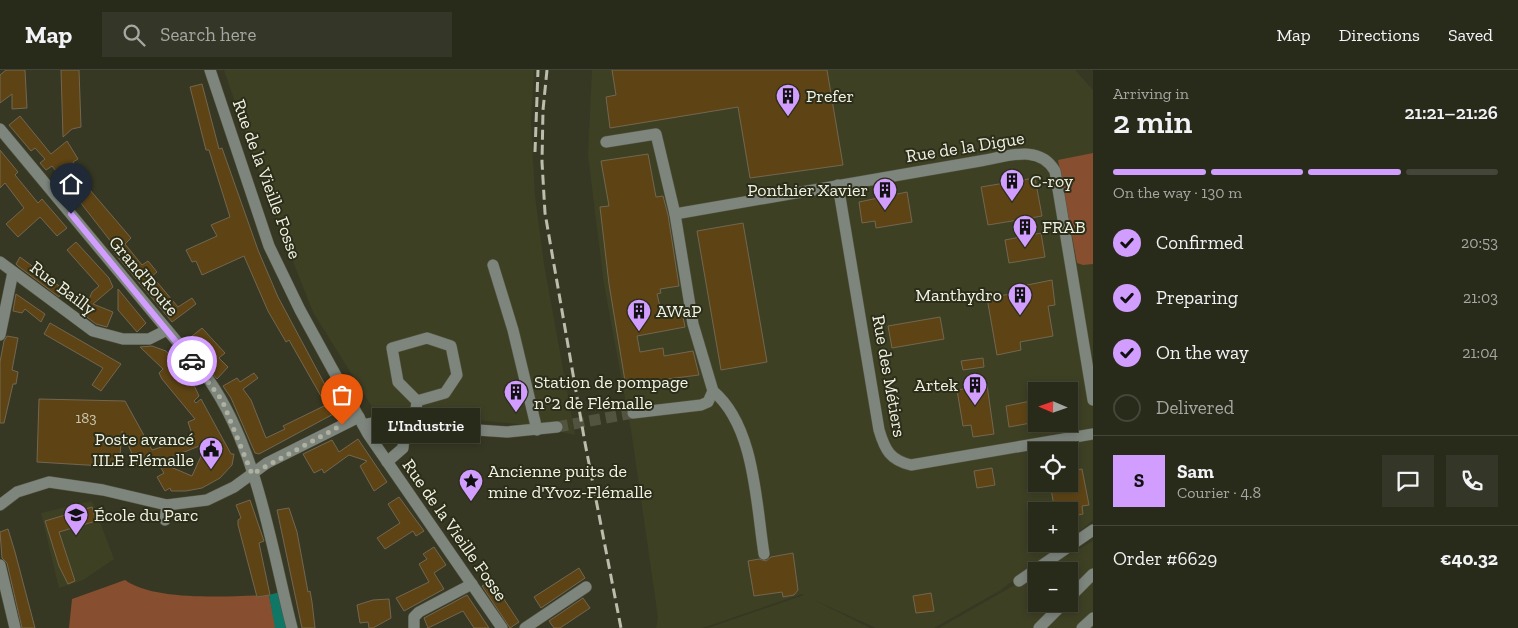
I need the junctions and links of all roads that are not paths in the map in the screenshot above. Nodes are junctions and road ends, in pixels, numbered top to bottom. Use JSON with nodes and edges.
{"nodes":[{"id":1,"x":210,"y":70,"type":"edge"},
{"id":2,"x":0,"y":128,"type":"edge"},
{"id":3,"x":606,"y":142,"type":"dead end"},
{"id":4,"x":838,"y":185,"type":"junction"},
{"id":5,"x":675,"y":214,"type":"junction"},
{"id":6,"x":0,"y":262,"type":"edge"},
{"id":7,"x":494,"y":265,"type":"dead end"},
{"id":8,"x":13,"y":272,"type":"junction"},
{"id":9,"x":167,"y":330,"type":"junction"},
{"id":10,"x":0,"y":335,"type":"edge"},
{"id":11,"x":713,"y":391,"type":"junction"},
{"id":12,"x":1093,"y":400,"type":"edge"},
{"id":13,"x":417,"y":401,"type":"junction"},
{"id":14,"x":633,"y":413,"type":"tunnel mouth"},
{"id":15,"x":361,"y":421,"type":"junction"},
{"id":16,"x":409,"y":425,"type":"junction"},
{"id":17,"x":557,"y":427,"type":"tunnel mouth"},
{"id":18,"x":537,"y":430,"type":"junction"},
{"id":19,"x":1093,"y":434,"type":"edge"},
{"id":20,"x":387,"y":462,"type":"junction"},
{"id":21,"x":252,"y":474,"type":"junction"},
{"id":22,"x":0,"y":505,"type":"edge"},
{"id":23,"x":167,"y":505,"type":"junction"},
{"id":24,"x":165,"y":520,"type":"dead end"},
{"id":25,"x":1093,"y":530,"type":"edge"},
{"id":26,"x":764,"y":554,"type":"dead end"},
{"id":27,"x":0,"y":565,"type":"edge"},
{"id":28,"x":1093,"y":574,"type":"edge"},
{"id":29,"x":1019,"y":580,"type":"dead end"},
{"id":30,"x":472,"y":584,"type":"junction"},
{"id":31,"x":586,"y":587,"type":"dead end"},
{"id":32,"x":1078,"y":589,"type":"edge"},
{"id":33,"x":1055,"y":612,"type":"edge"},
{"id":34,"x":1093,"y":618,"type":"edge"},
{"id":35,"x":16,"y":628,"type":"edge"},
{"id":36,"x":292,"y":628,"type":"edge"},
{"id":37,"x":414,"y":628,"type":"edge"},
{"id":38,"x":502,"y":628,"type":"edge"},
{"id":39,"x":525,"y":628,"type":"edge"},
{"id":40,"x":1038,"y":628,"type":"edge"},
{"id":41,"x":1082,"y":628,"type":"edge"}],
"edges":[{"from":1,"to":15,"type":"street","name":"Rue de la Vieille Fosse"},
{"from":2,"to":9,"type":"street","name":"Grand'Route"},
{"from":3,"to":5,"type":"street"},
{"from":4,"to":5,"type":"street","name":"Rue de la Digue"},
{"from":4,"to":12,"type":"street","name":"Rue de la Digue"},
{"from":4,"to":19,"type":"street","name":"Rue des Métiers"},
{"from":5,"to":11,"type":"street"},
{"from":6,"to":8,"type":"street","name":"Rue Bailly"},
{"from":7,"to":18,"type":"street"},
{"from":8,"to":9,"type":"street","name":"Rue Bailly"},
{"from":8,"to":10,"type":"street"},
{"from":9,"to":21,"type":"street","name":"Grand'Route"},
{"from":11,"to":14,"type":"street"},
{"from":11,"to":26,"type":"street"},
{"from":13,"to":13,"type":"street"},
{"from":13,"to":16,"type":"street"},
{"from":15,"to":16,"type":"street"},
{"from":15,"to":20,"type":"street","name":"Rue de la Vieille Fosse"},
{"from":15,"to":21,"type":"street"},
{"from":16,"to":18,"type":"street"},
{"from":16,"to":20,"type":"street"},
{"from":17,"to":18,"type":"street"},
{"from":20,"to":30,"type":"street","name":"Rue de la Vieille Fosse"},
{"from":21,"to":23,"type":"street"},
{"from":21,"to":36,"type":"street","name":"Grand'Route"},
{"from":22,"to":23,"type":"street"},
{"from":23,"to":24,"type":"street"},
{"from":25,"to":29,"type":"street"},
{"from":27,"to":35,"type":"street"},
{"from":28,"to":32,"type":"street"},
{"from":30,"to":37,"type":"street"},
{"from":30,"to":38,"type":"street","name":"Rue de la Vieille Fosse"},
{"from":31,"to":39,"type":"street"},
{"from":33,"to":40,"type":"street"},
{"from":34,"to":41,"type":"street"}]}
